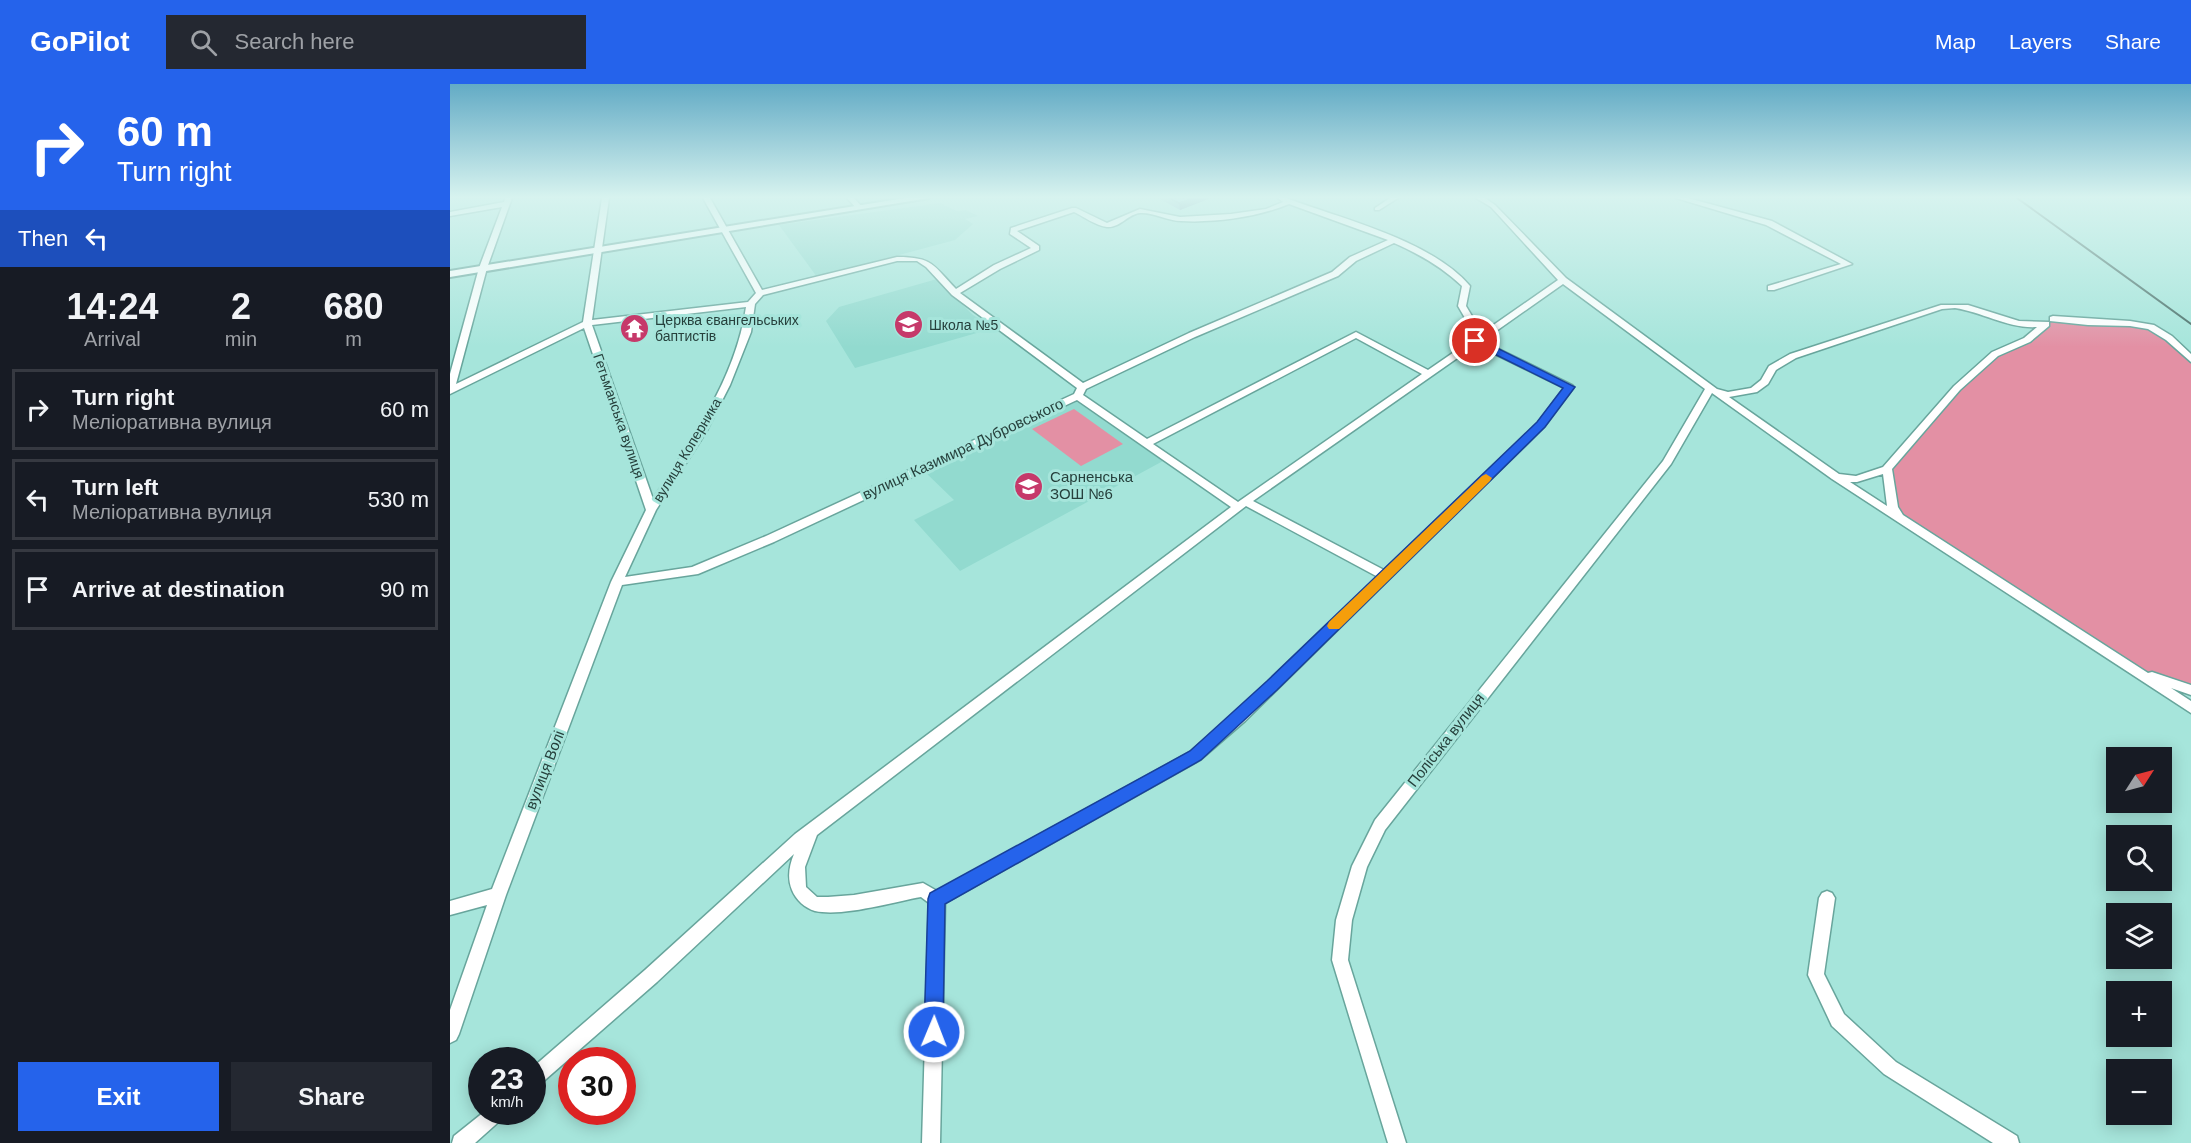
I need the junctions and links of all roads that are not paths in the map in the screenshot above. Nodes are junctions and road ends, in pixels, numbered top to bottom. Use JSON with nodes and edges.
{"nodes":[{"id":1,"x":491,"y":247,"type":"edge"},
{"id":2,"x":613,"y":247,"type":"edge"},
{"id":3,"x":733,"y":247,"type":"edge"},
{"id":4,"x":1035,"y":247,"type":"edge"},
{"id":5,"x":1378,"y":247,"type":"edge"},
{"id":6,"x":1407,"y":247,"type":"edge"},
{"id":7,"x":1533,"y":247,"type":"edge"},
{"id":8,"x":1818,"y":247,"type":"edge"},
{"id":9,"x":598,"y":250,"type":"junction"},
{"id":10,"x":483,"y":268,"type":"junction"},
{"id":11,"x":450,"y":274,"type":"edge"},
{"id":12,"x":1563,"y":280,"type":"junction"},
{"id":13,"x":1771,"y":288,"type":"dead end"},
{"id":14,"x":760,"y":293,"type":"junction"},
{"id":15,"x":956,"y":293,"type":"junction"},
{"id":16,"x":751,"y":304,"type":"junction"},
{"id":17,"x":2053,"y":319,"type":"dead end"},
{"id":18,"x":587,"y":323,"type":"junction"},
{"id":19,"x":1478,"y":339,"type":"junction"},
{"id":20,"x":2191,"y":359,"type":"edge"},
{"id":21,"x":1428,"y":374,"type":"junction"},
{"id":22,"x":1710,"y":388,"type":"junction"},
{"id":23,"x":450,"y":391,"type":"edge"},
{"id":24,"x":1080,"y":391,"type":"junction"},
{"id":25,"x":1147,"y":443,"type":"junction"},
{"id":26,"x":1887,"y":469,"type":"junction"},
{"id":27,"x":1836,"y":477,"type":"junction"},
{"id":28,"x":1242,"y":505,"type":"junction"},
{"id":29,"x":651,"y":510,"type":"junction"},
{"id":30,"x":1899,"y":518,"type":"junction"},
{"id":31,"x":1386,"y":576,"type":"junction"},
{"id":32,"x":617,"y":582,"type":"junction"},
{"id":33,"x":2132,"y":669,"type":"junction"},
{"id":34,"x":2191,"y":690,"type":"edge"},
{"id":35,"x":2191,"y":708,"type":"edge"},
{"id":36,"x":813,"y":829,"type":"junction"},
{"id":37,"x":498,"y":895,"type":"junction"},
{"id":38,"x":1827,"y":898,"type":"dead end"},
{"id":39,"x":937,"y":899,"type":"junction"},
{"id":40,"x":450,"y":908,"type":"edge"},
{"id":41,"x":450,"y":1034,"type":"edge"},
{"id":42,"x":546,"y":1067,"type":"edge"},
{"id":43,"x":482,"y":1125,"type":"edge"},
{"id":44,"x":461,"y":1143,"type":"edge"},
{"id":45,"x":931,"y":1143,"type":"edge"},
{"id":46,"x":1397,"y":1143,"type":"edge"},
{"id":47,"x":2010,"y":1143,"type":"edge"}],
"edges":[{"from":1,"to":10,"type":"street"},
{"from":2,"to":9,"type":"main road"},
{"from":3,"to":14,"type":"street"},
{"from":4,"to":15,"type":"street"},
{"from":5,"to":24,"type":"street","name":"вулиця Казимира Дубровського"},
{"from":6,"to":19,"type":"street"},
{"from":7,"to":12,"type":"street"},
{"from":8,"to":13,"type":"street"},
{"from":9,"to":10,"type":"main road"},
{"from":9,"to":18,"type":"street"},
{"from":10,"to":11,"type":"main road"},
{"from":10,"to":23,"type":"street"},
{"from":12,"to":19,"type":"street"},
{"from":12,"to":22,"type":"street"},
{"from":14,"to":15,"type":"street"},
{"from":14,"to":16,"type":"street"},
{"from":15,"to":24,"type":"street"},
{"from":16,"to":18,"type":"street"},
{"from":16,"to":29,"type":"street","name":"вулиця Коперника"},
{"from":17,"to":20,"type":"street"},
{"from":18,"to":23,"type":"street"},
{"from":18,"to":29,"type":"street","name":"Гетьманська вулиця"},
{"from":19,"to":21,"type":"street"},
{"from":19,"to":31,"type":"street"},
{"from":21,"to":25,"type":"street"},
{"from":21,"to":28,"type":"street"},
{"from":22,"to":26,"type":"street"},
{"from":22,"to":27,"type":"street"},
{"from":22,"to":46,"type":"street","name":"Поліська вулиця"},
{"from":24,"to":25,"type":"street"},
{"from":24,"to":32,"type":"street","name":"вулиця Казимира Дубровського"},
{"from":25,"to":28,"type":"street"},
{"from":26,"to":27,"type":"street"},
{"from":26,"to":30,"type":"street"},
{"from":27,"to":30,"type":"street"},
{"from":28,"to":31,"type":"street"},
{"from":28,"to":36,"type":"street"},
{"from":29,"to":32,"type":"street","name":"вулиця Волі"},
{"from":30,"to":33,"type":"street"},
{"from":31,"to":39,"type":"street"},
{"from":32,"to":37,"type":"street","name":"вулиця Волі"},
{"from":33,"to":34,"type":"street"},
{"from":33,"to":35,"type":"street"},
{"from":36,"to":39,"type":"street"},
{"from":36,"to":42,"type":"street"},
{"from":37,"to":40,"type":"street"},
{"from":37,"to":41,"type":"street","name":"вулиця Волі"},
{"from":38,"to":47,"type":"street"},
{"from":39,"to":45,"type":"street"},
{"from":43,"to":44,"type":"street"}]}
